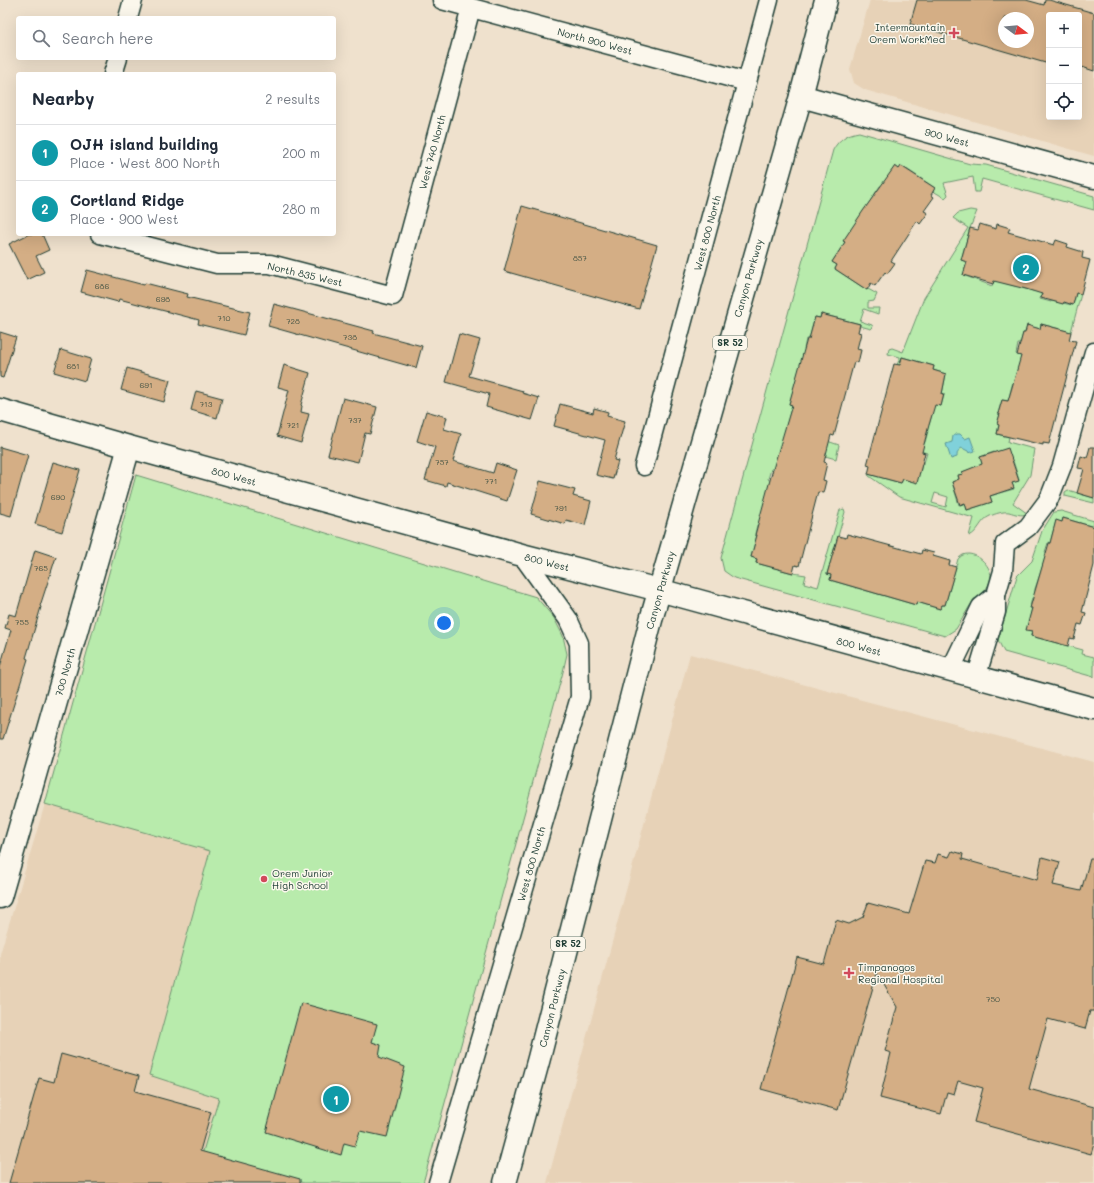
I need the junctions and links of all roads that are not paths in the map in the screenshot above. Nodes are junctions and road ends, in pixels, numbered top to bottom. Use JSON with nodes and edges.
{"nodes":[{"id":1,"x":133,"y":0,"type":"edge"},
{"id":2,"x":442,"y":0,"type":"edge"},
{"id":3,"x":769,"y":0,"type":"edge"},
{"id":4,"x":826,"y":0,"type":"edge"},
{"id":5,"x":471,"y":8,"type":"junction"},
{"id":6,"x":129,"y":16,"type":"edge"},
{"id":7,"x":118,"y":60,"type":"edge"},
{"id":8,"x":114,"y":72,"type":"edge"},
{"id":9,"x":748,"y":82,"type":"junction"},
{"id":10,"x":801,"y":96,"type":"junction"},
{"id":11,"x":1094,"y":177,"type":"edge"},
{"id":12,"x":108,"y":236,"type":"edge"},
{"id":13,"x":393,"y":296,"type":"joint"},
{"id":14,"x":1094,"y":352,"type":"edge"},
{"id":15,"x":0,"y":410,"type":"edge"},
{"id":16,"x":129,"y":447,"type":"junction"},
{"id":17,"x":644,"y":466,"type":"dead end"},
{"id":18,"x":522,"y":555,"type":"junction"},
{"id":19,"x":659,"y":590,"type":"junction"},
{"id":20,"x":996,"y":595,"type":"junction"},
{"id":21,"x":950,"y":671,"type":"junction"},
{"id":22,"x":976,"y":678,"type":"junction"},
{"id":23,"x":1094,"y":709,"type":"edge"},
{"id":24,"x":0,"y":897,"type":"edge"},
{"id":25,"x":438,"y":1183,"type":"edge"},
{"id":26,"x":505,"y":1183,"type":"edge"}],
"edges":[{"from":1,"to":6,"type":"street"},
{"from":2,"to":5,"type":"street","name":"North 900 West"},
{"from":3,"to":9,"type":"street","name":"West 800 North"},
{"from":4,"to":10,"type":"main road","name":"Canyon Parkway","number":"SR 52"},
{"from":5,"to":9,"type":"street","name":"North 900 West"},
{"from":5,"to":13,"type":"street","name":"West 740 North"},
{"from":7,"to":8,"type":"street"},
{"from":9,"to":17,"type":"street","name":"West 800 North"},
{"from":10,"to":11,"type":"main road","name":"900 West"},
{"from":10,"to":19,"type":"main road","name":"Canyon Parkway","number":"SR 52"},
{"from":12,"to":13,"type":"street","name":"North 835 West"},
{"from":14,"to":20,"type":"street"},
{"from":15,"to":16,"type":"main road","name":"800 West"},
{"from":16,"to":18,"type":"main road","name":"800 West"},
{"from":16,"to":24,"type":"main road","name":"700 North"},
{"from":18,"to":19,"type":"main road","name":"800 West"},
{"from":18,"to":25,"type":"street","name":"West 800 North"},
{"from":19,"to":21,"type":"main road","name":"800 West"},
{"from":19,"to":26,"type":"main road","name":"Canyon Parkway","number":"SR 52"},
{"from":20,"to":21,"type":"street"},
{"from":20,"to":22,"type":"street"},
{"from":21,"to":22,"type":"main road","name":"800 West"},
{"from":22,"to":23,"type":"main road","name":"800 West"}]}
